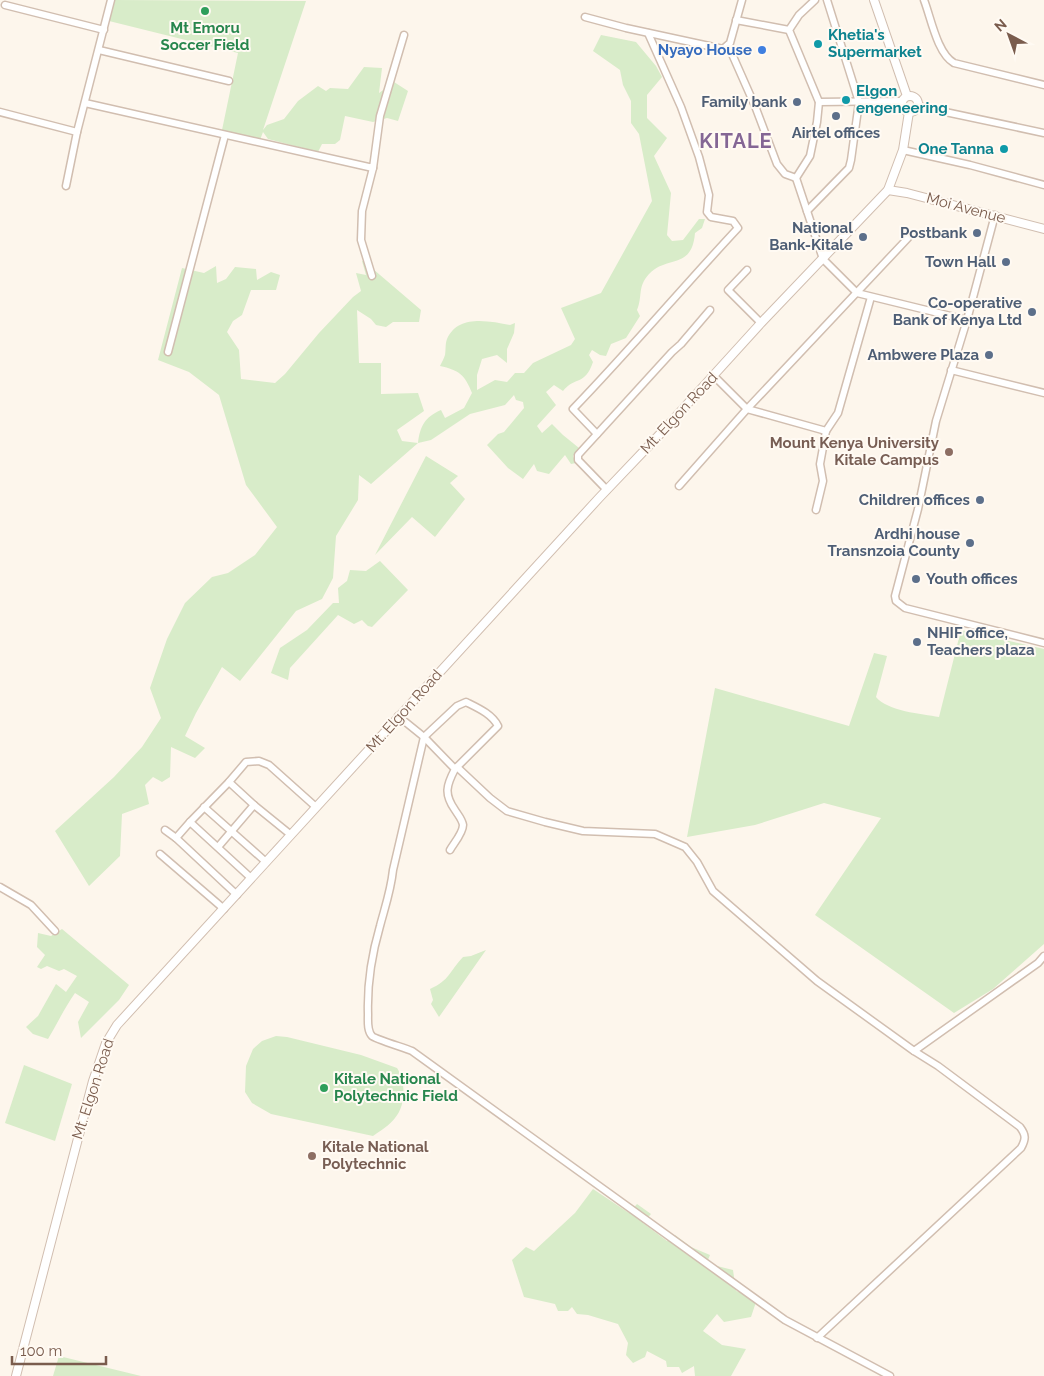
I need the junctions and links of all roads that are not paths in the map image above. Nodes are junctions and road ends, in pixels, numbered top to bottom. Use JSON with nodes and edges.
{"nodes":[{"id":1,"x":111,"y":0,"type":"edge"},
{"id":2,"x":742,"y":0,"type":"edge"},
{"id":3,"x":815,"y":0,"type":"edge"},
{"id":4,"x":827,"y":0,"type":"edge"},
{"id":5,"x":874,"y":0,"type":"edge"},
{"id":6,"x":924,"y":0,"type":"edge"},
{"id":7,"x":5,"y":5,"type":"dead end"},
{"id":8,"x":585,"y":17,"type":"dead end"},
{"id":9,"x":736,"y":20,"type":"junction"},
{"id":10,"x":104,"y":30,"type":"junction"},
{"id":11,"x":789,"y":30,"type":"junction"},
{"id":12,"x":648,"y":33,"type":"junction"},
{"id":13,"x":404,"y":36,"type":"dead end"},
{"id":14,"x":728,"y":45,"type":"junction"},
{"id":15,"x":99,"y":50,"type":"junction"},
{"id":16,"x":229,"y":81,"type":"dead end"},
{"id":17,"x":1044,"y":85,"type":"edge"},
{"id":18,"x":904,"y":98,"type":"junction"},
{"id":19,"x":85,"y":102,"type":"junction"},
{"id":20,"x":819,"y":102,"type":"junction"},
{"id":21,"x":859,"y":102,"type":"junction"},
{"id":22,"x":917,"y":106,"type":"junction"},
{"id":23,"x":0,"y":112,"type":"edge"},
{"id":24,"x":909,"y":112,"type":"junction"},
{"id":25,"x":77,"y":132,"type":"junction"},
{"id":26,"x":1044,"y":133,"type":"edge"},
{"id":27,"x":224,"y":134,"type":"junction"},
{"id":28,"x":903,"y":150,"type":"junction"},
{"id":29,"x":373,"y":168,"type":"junction"},
{"id":30,"x":796,"y":178,"type":"junction"},
{"id":31,"x":1044,"y":185,"type":"edge"},
{"id":32,"x":66,"y":186,"type":"dead end"},
{"id":33,"x":888,"y":190,"type":"junction"},
{"id":34,"x":807,"y":210,"type":"junction"},
{"id":35,"x":995,"y":215,"type":"junction"},
{"id":36,"x":1044,"y":229,"type":"edge"},
{"id":37,"x":908,"y":238,"type":"dead end"},
{"id":38,"x":823,"y":260,"type":"junction"},
{"id":39,"x":747,"y":270,"type":"dead end"},
{"id":40,"x":372,"y":276,"type":"dead end"},
{"id":41,"x":857,"y":293,"type":"junction"},
{"id":42,"x":872,"y":297,"type":"junction"},
{"id":43,"x":710,"y":310,"type":"dead end"},
{"id":44,"x":967,"y":320,"type":"junction"},
{"id":45,"x":761,"y":323,"type":"junction"},
{"id":46,"x":168,"y":352,"type":"dead end"},
{"id":47,"x":951,"y":370,"type":"junction"},
{"id":48,"x":714,"y":376,"type":"junction"},
{"id":49,"x":1044,"y":393,"type":"edge"},
{"id":50,"x":747,"y":409,"type":"junction"},
{"id":51,"x":826,"y":431,"type":"junction"},
{"id":52,"x":597,"y":434,"type":"junction"},
{"id":53,"x":679,"y":486,"type":"dead end"},
{"id":54,"x":607,"y":490,"type":"junction"},
{"id":55,"x":816,"y":510,"type":"dead end"},
{"id":56,"x":1044,"y":643,"type":"edge"},
{"id":57,"x":398,"y":716,"type":"junction"},
{"id":58,"x":424,"y":737,"type":"junction"},
{"id":59,"x":456,"y":768,"type":"junction"},
{"id":60,"x":230,"y":782,"type":"junction"},
{"id":61,"x":254,"y":805,"type":"junction"},
{"id":62,"x":204,"y":807,"type":"junction"},
{"id":63,"x":316,"y":807,"type":"junction"},
{"id":64,"x":190,"y":822,"type":"junction"},
{"id":65,"x":165,"y":830,"type":"dead end"},
{"id":66,"x":231,"y":831,"type":"junction"},
{"id":67,"x":292,"y":836,"type":"junction"},
{"id":68,"x":176,"y":838,"type":"junction"},
{"id":69,"x":218,"y":847,"type":"junction"},
{"id":70,"x":450,"y":850,"type":"dead end"},
{"id":71,"x":160,"y":854,"type":"dead end"},
{"id":72,"x":266,"y":862,"type":"junction"},
{"id":73,"x":251,"y":878,"type":"junction"},
{"id":74,"x":0,"y":888,"type":"edge"},
{"id":75,"x":237,"y":895,"type":"junction"},
{"id":76,"x":224,"y":909,"type":"junction"},
{"id":77,"x":55,"y":930,"type":"dead end"},
{"id":78,"x":1044,"y":956,"type":"edge"},
{"id":79,"x":914,"y":1051,"type":"junction"},
{"id":80,"x":817,"y":1338,"type":"junction"},
{"id":81,"x":16,"y":1376,"type":"edge"},
{"id":82,"x":890,"y":1376,"type":"edge"}],
"edges":[{"from":1,"to":10,"type":"street"},
{"from":2,"to":9,"type":"street"},
{"from":3,"to":11,"type":"street"},
{"from":4,"to":21,"type":"street"},
{"from":5,"to":18,"type":"street"},
{"from":6,"to":17,"type":"street"},
{"from":7,"to":10,"type":"street"},
{"from":8,"to":12,"type":"street"},
{"from":9,"to":11,"type":"street"},
{"from":9,"to":14,"type":"street"},
{"from":10,"to":15,"type":"street"},
{"from":11,"to":20,"type":"street"},
{"from":12,"to":14,"type":"street"},
{"from":12,"to":52,"type":"street"},
{"from":13,"to":29,"type":"street"},
{"from":14,"to":30,"type":"street"},
{"from":15,"to":16,"type":"street"},
{"from":15,"to":19,"type":"street"},
{"from":18,"to":21,"type":"street"},
{"from":18,"to":22,"type":"street"},
{"from":18,"to":24,"type":"street"},
{"from":19,"to":25,"type":"street"},
{"from":19,"to":27,"type":"street"},
{"from":20,"to":21,"type":"street"},
{"from":20,"to":30,"type":"street"},
{"from":21,"to":34,"type":"street"},
{"from":22,"to":24,"type":"street"},
{"from":22,"to":26,"type":"street"},
{"from":23,"to":25,"type":"street"},
{"from":24,"to":28,"type":"street","name":"Mt. Elgon Road"},
{"from":25,"to":32,"type":"street"},
{"from":27,"to":29,"type":"street"},
{"from":27,"to":46,"type":"street"},
{"from":28,"to":31,"type":"street"},
{"from":28,"to":33,"type":"street","name":"Mt. Elgon Road"},
{"from":29,"to":40,"type":"street"},
{"from":30,"to":34,"type":"street"},
{"from":33,"to":35,"type":"street","name":"Moi Avenue"},
{"from":33,"to":38,"type":"street","name":"Mt. Elgon Road"},
{"from":34,"to":38,"type":"street"},
{"from":35,"to":36,"type":"street","name":"Moi Avenue"},
{"from":35,"to":44,"type":"street"},
{"from":37,"to":41,"type":"street"},
{"from":38,"to":41,"type":"street"},
{"from":38,"to":45,"type":"street","name":"Mt. Elgon Road"},
{"from":39,"to":45,"type":"street"},
{"from":41,"to":42,"type":"street"},
{"from":41,"to":50,"type":"street"},
{"from":42,"to":44,"type":"street"},
{"from":42,"to":51,"type":"street"},
{"from":43,"to":52,"type":"street"},
{"from":44,"to":47,"type":"street"},
{"from":45,"to":48,"type":"street","name":"Mt. Elgon Road"},
{"from":47,"to":49,"type":"street"},
{"from":47,"to":56,"type":"street"},
{"from":48,"to":50,"type":"street"},
{"from":48,"to":54,"type":"street","name":"Mt. Elgon Road"},
{"from":50,"to":51,"type":"street"},
{"from":50,"to":53,"type":"street"},
{"from":51,"to":55,"type":"street"},
{"from":52,"to":54,"type":"street"},
{"from":54,"to":57,"type":"street","name":"Mt. Elgon Road"},
{"from":57,"to":58,"type":"street"},
{"from":57,"to":63,"type":"street","name":"Mt. Elgon Road"},
{"from":58,"to":59,"type":"street"},
{"from":58,"to":59,"type":"street"},
{"from":58,"to":80,"type":"street"},
{"from":59,"to":70,"type":"street"},
{"from":59,"to":79,"type":"street"},
{"from":60,"to":61,"type":"street"},
{"from":60,"to":62,"type":"street"},
{"from":60,"to":63,"type":"street"},
{"from":61,"to":66,"type":"street"},
{"from":61,"to":67,"type":"street"},
{"from":62,"to":64,"type":"street"},
{"from":62,"to":66,"type":"street"},
{"from":63,"to":67,"type":"street","name":"Mt. Elgon Road"},
{"from":64,"to":68,"type":"street"},
{"from":64,"to":69,"type":"street"},
{"from":65,"to":68,"type":"street"},
{"from":66,"to":69,"type":"street"},
{"from":66,"to":72,"type":"street"},
{"from":67,"to":72,"type":"street","name":"Mt. Elgon Road"},
{"from":68,"to":75,"type":"street"},
{"from":69,"to":73,"type":"street"},
{"from":71,"to":76,"type":"street"},
{"from":72,"to":73,"type":"street","name":"Mt. Elgon Road"},
{"from":73,"to":75,"type":"street","name":"Mt. Elgon Road"},
{"from":74,"to":77,"type":"street"},
{"from":75,"to":76,"type":"street","name":"Mt. Elgon Road"},
{"from":76,"to":81,"type":"street","name":"Mt. Elgon Road"},
{"from":78,"to":79,"type":"street"},
{"from":79,"to":80,"type":"street"},
{"from":80,"to":82,"type":"street"}]}
